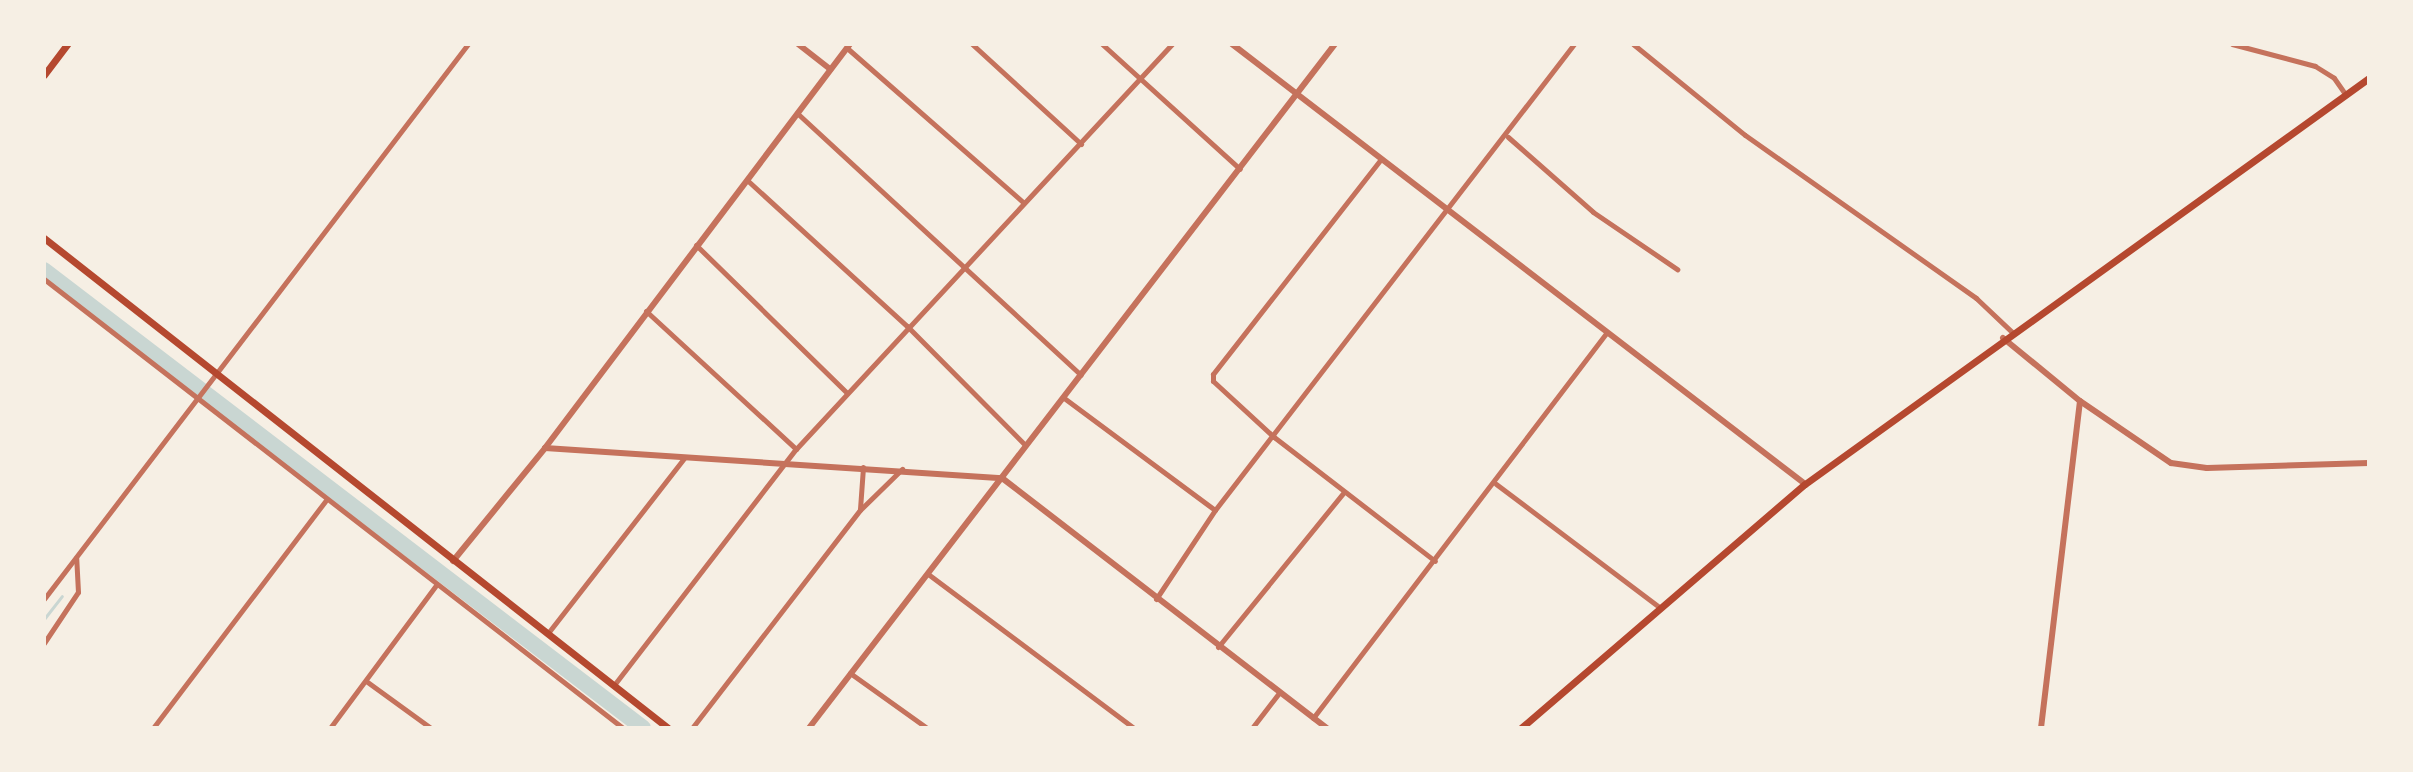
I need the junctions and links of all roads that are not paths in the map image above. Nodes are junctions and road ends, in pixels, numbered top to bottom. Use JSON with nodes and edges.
{"nodes":[{"id":1,"x":67,"y":44,"type":"edge"},
{"id":2,"x":468,"y":44,"type":"edge"},
{"id":3,"x":798,"y":44,"type":"edge"},
{"id":4,"x":972,"y":44,"type":"edge"},
{"id":5,"x":1102,"y":44,"type":"edge"},
{"id":6,"x":1172,"y":44,"type":"edge"},
{"id":7,"x":1232,"y":44,"type":"edge"},
{"id":8,"x":1335,"y":44,"type":"edge"},
{"id":9,"x":1574,"y":44,"type":"edge"},
{"id":10,"x":1633,"y":44,"type":"edge"},
{"id":11,"x":2232,"y":44,"type":"edge"},
{"id":12,"x":848,"y":46,"type":"edge"},
{"id":13,"x":830,"y":69,"type":"junction"},
{"id":14,"x":44,"y":75,"type":"edge"},
{"id":15,"x":1140,"y":77,"type":"junction"},
{"id":16,"x":2369,"y":78,"type":"edge"},
{"id":17,"x":2346,"y":95,"type":"junction"},
{"id":18,"x":1296,"y":96,"type":"junction"},
{"id":19,"x":796,"y":112,"type":"junction"},
{"id":20,"x":1507,"y":137,"type":"junction"},
{"id":21,"x":1081,"y":144,"type":"junction"},
{"id":22,"x":1381,"y":159,"type":"junction"},
{"id":23,"x":1240,"y":169,"type":"junction"},
{"id":24,"x":747,"y":180,"type":"junction"},
{"id":25,"x":1024,"y":203,"type":"junction"},
{"id":26,"x":1450,"y":211,"type":"junction"},
{"id":27,"x":44,"y":238,"type":"edge"},
{"id":28,"x":695,"y":244,"type":"junction"},
{"id":29,"x":963,"y":265,"type":"junction"},
{"id":30,"x":1677,"y":269,"type":"dead end"},
{"id":31,"x":44,"y":279,"type":"edge"},
{"id":32,"x":645,"y":311,"type":"junction"},
{"id":33,"x":907,"y":326,"type":"junction"},
{"id":34,"x":2012,"y":332,"type":"junction"},
{"id":35,"x":1606,"y":333,"type":"junction"},
{"id":36,"x":2003,"y":338,"type":"junction"},
{"id":37,"x":1081,"y":375,"type":"junction"},
{"id":38,"x":216,"y":378,"type":"junction"},
{"id":39,"x":846,"y":392,"type":"junction"},
{"id":40,"x":1064,"y":398,"type":"junction"},
{"id":41,"x":2080,"y":401,"type":"junction"},
{"id":42,"x":197,"y":403,"type":"junction"},
{"id":43,"x":1274,"y":437,"type":"junction"},
{"id":44,"x":1025,"y":445,"type":"junction"},
{"id":45,"x":545,"y":448,"type":"junction"},
{"id":46,"x":796,"y":449,"type":"junction"},
{"id":47,"x":684,"y":458,"type":"junction"},
{"id":48,"x":786,"y":462,"type":"junction"},
{"id":49,"x":2369,"y":463,"type":"edge"},
{"id":50,"x":862,"y":466,"type":"junction"},
{"id":51,"x":902,"y":468,"type":"junction"},
{"id":52,"x":1002,"y":478,"type":"junction"},
{"id":53,"x":1496,"y":484,"type":"junction"},
{"id":54,"x":1805,"y":484,"type":"junction"},
{"id":55,"x":1343,"y":493,"type":"junction"},
{"id":56,"x":325,"y":501,"type":"junction"},
{"id":57,"x":860,"y":510,"type":"junction"},
{"id":58,"x":1215,"y":510,"type":"junction"},
{"id":59,"x":76,"y":557,"type":"junction"},
{"id":60,"x":453,"y":561,"type":"junction"},
{"id":61,"x":1435,"y":561,"type":"junction"},
{"id":62,"x":928,"y":574,"type":"junction"},
{"id":63,"x":437,"y":584,"type":"junction"},
{"id":64,"x":44,"y":599,"type":"edge"},
{"id":65,"x":1155,"y":599,"type":"junction"},
{"id":66,"x":1658,"y":606,"type":"junction"},
{"id":67,"x":548,"y":633,"type":"junction"},
{"id":68,"x":44,"y":643,"type":"edge"},
{"id":69,"x":1218,"y":647,"type":"junction"},
{"id":70,"x":850,"y":673,"type":"junction"},
{"id":71,"x":366,"y":681,"type":"junction"},
{"id":72,"x":614,"y":685,"type":"junction"},
{"id":73,"x":1279,"y":693,"type":"junction"},
{"id":74,"x":1313,"y":718,"type":"junction"},
{"id":75,"x":153,"y":728,"type":"edge"},
{"id":76,"x":330,"y":728,"type":"edge"},
{"id":77,"x":431,"y":728,"type":"edge"},
{"id":78,"x":623,"y":728,"type":"edge"},
{"id":79,"x":668,"y":728,"type":"edge"},
{"id":80,"x":692,"y":728,"type":"edge"},
{"id":81,"x":809,"y":728,"type":"edge"},
{"id":82,"x":927,"y":728,"type":"edge"},
{"id":83,"x":1134,"y":728,"type":"edge"},
{"id":84,"x":1252,"y":728,"type":"edge"},
{"id":85,"x":1327,"y":728,"type":"edge"},
{"id":86,"x":1521,"y":728,"type":"edge"},
{"id":87,"x":2041,"y":728,"type":"edge"}],
"edges":[{"from":1,"to":14,"type":"main road"},
{"from":2,"to":38,"type":"street"},
{"from":3,"to":13,"type":"street"},
{"from":4,"to":21,"type":"street"},
{"from":5,"to":15,"type":"street"},
{"from":6,"to":15,"type":"street"},
{"from":7,"to":18,"type":"street"},
{"from":8,"to":18,"type":"street"},
{"from":9,"to":20,"type":"street"},
{"from":10,"to":34,"type":"street"},
{"from":11,"to":17,"type":"street"},
{"from":12,"to":13,"type":"street"},
{"from":12,"to":25,"type":"street"},
{"from":13,"to":19,"type":"street"},
{"from":15,"to":21,"type":"street"},
{"from":15,"to":23,"type":"street"},
{"from":16,"to":17,"type":"main road"},
{"from":17,"to":34,"type":"main road"},
{"from":18,"to":22,"type":"street"},
{"from":18,"to":23,"type":"street"},
{"from":19,"to":24,"type":"street"},
{"from":19,"to":29,"type":"street"},
{"from":20,"to":26,"type":"street"},
{"from":20,"to":30,"type":"street"},
{"from":21,"to":25,"type":"street"},
{"from":22,"to":26,"type":"street"},
{"from":22,"to":43,"type":"street"},
{"from":23,"to":37,"type":"street"},
{"from":24,"to":28,"type":"street"},
{"from":24,"to":33,"type":"street"},
{"from":25,"to":29,"type":"street"},
{"from":26,"to":35,"type":"street"},
{"from":26,"to":43,"type":"street"},
{"from":27,"to":38,"type":"main road"},
{"from":28,"to":32,"type":"street"},
{"from":28,"to":39,"type":"street"},
{"from":29,"to":33,"type":"street"},
{"from":29,"to":37,"type":"street"},
{"from":31,"to":42,"type":"street"},
{"from":32,"to":45,"type":"street"},
{"from":32,"to":46,"type":"street"},
{"from":33,"to":39,"type":"street"},
{"from":33,"to":44,"type":"street"},
{"from":34,"to":36,"type":"main road"},
{"from":35,"to":53,"type":"street"},
{"from":35,"to":54,"type":"street"},
{"from":36,"to":41,"type":"street"},
{"from":36,"to":54,"type":"main road"},
{"from":37,"to":40,"type":"street"},
{"from":38,"to":42,"type":"street"},
{"from":38,"to":60,"type":"main road"},
{"from":39,"to":46,"type":"street"},
{"from":40,"to":44,"type":"street"},
{"from":40,"to":58,"type":"street"},
{"from":41,"to":49,"type":"street"},
{"from":41,"to":87,"type":"street"},
{"from":42,"to":56,"type":"street"},
{"from":42,"to":59,"type":"street"},
{"from":43,"to":55,"type":"street"},
{"from":43,"to":58,"type":"street"},
{"from":44,"to":52,"type":"street"},
{"from":45,"to":47,"type":"street"},
{"from":45,"to":60,"type":"street"},
{"from":46,"to":48,"type":"street"},
{"from":47,"to":48,"type":"street"},
{"from":47,"to":67,"type":"street"},
{"from":48,"to":50,"type":"street"},
{"from":48,"to":72,"type":"street"},
{"from":50,"to":51,"type":"street"},
{"from":50,"to":57,"type":"street"},
{"from":51,"to":52,"type":"street"},
{"from":51,"to":57,"type":"street"},
{"from":52,"to":62,"type":"street"},
{"from":52,"to":65,"type":"street"},
{"from":53,"to":61,"type":"street"},
{"from":53,"to":66,"type":"street"},
{"from":54,"to":66,"type":"main road"},
{"from":55,"to":61,"type":"street"},
{"from":55,"to":69,"type":"street"},
{"from":56,"to":63,"type":"street"},
{"from":56,"to":75,"type":"street"},
{"from":57,"to":80,"type":"street"},
{"from":58,"to":65,"type":"street"},
{"from":59,"to":64,"type":"street"},
{"from":59,"to":68,"type":"street"},
{"from":60,"to":67,"type":"main road"},
{"from":61,"to":74,"type":"street"},
{"from":62,"to":70,"type":"street"},
{"from":62,"to":83,"type":"street"},
{"from":63,"to":71,"type":"street"},
{"from":63,"to":78,"type":"street"},
{"from":65,"to":69,"type":"street"},
{"from":66,"to":86,"type":"main road"},
{"from":67,"to":72,"type":"main road"},
{"from":69,"to":73,"type":"street"},
{"from":70,"to":81,"type":"street"},
{"from":70,"to":82,"type":"street"},
{"from":71,"to":76,"type":"street"},
{"from":71,"to":77,"type":"street"},
{"from":72,"to":79,"type":"main road"},
{"from":73,"to":74,"type":"street"},
{"from":73,"to":84,"type":"street"},
{"from":74,"to":85,"type":"street"}]}
